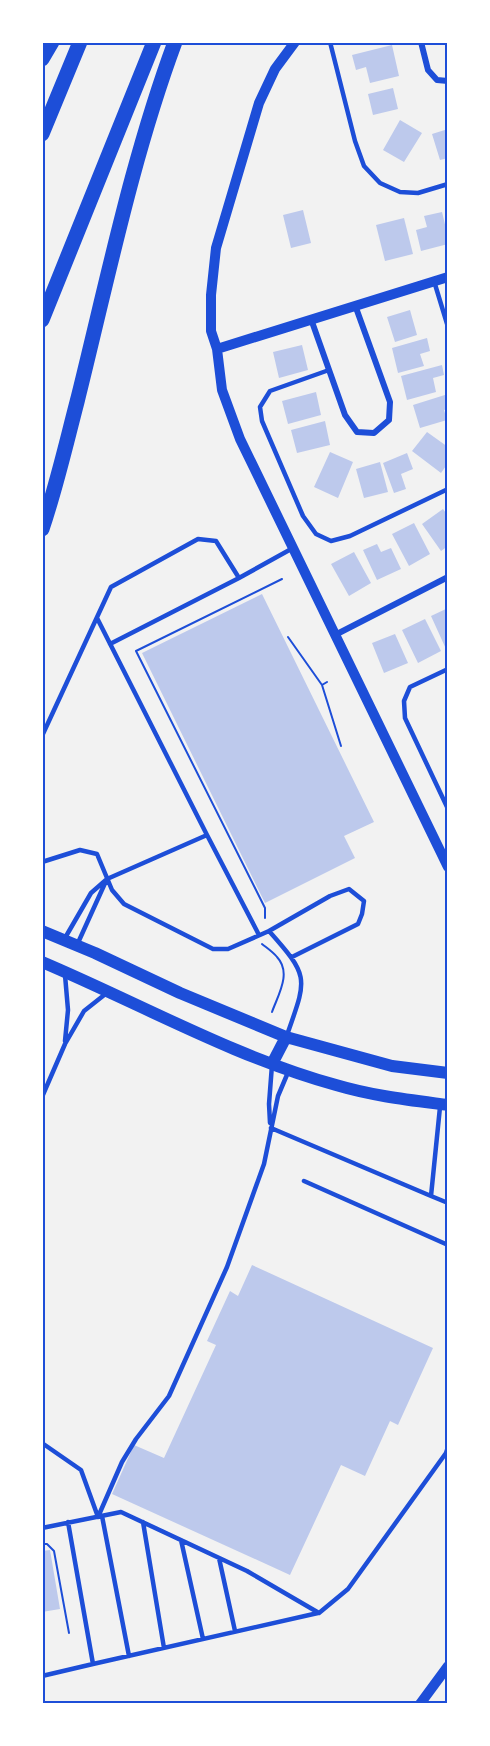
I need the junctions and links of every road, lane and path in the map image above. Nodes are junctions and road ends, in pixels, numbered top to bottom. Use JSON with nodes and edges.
{"nodes":[{"id":1,"x":52,"y":42,"type":"edge"},
{"id":2,"x":80,"y":42,"type":"edge"},
{"id":3,"x":154,"y":42,"type":"edge"},
{"id":4,"x":175,"y":42,"type":"edge"},
{"id":5,"x":295,"y":42,"type":"edge"},
{"id":6,"x":330,"y":42,"type":"edge"},
{"id":7,"x":421,"y":42,"type":"edge"},
{"id":8,"x":42,"y":59,"type":"edge"},
{"id":9,"x":448,"y":81,"type":"edge"},
{"id":10,"x":42,"y":134,"type":"edge"},
{"id":11,"x":448,"y":184,"type":"edge"},
{"id":12,"x":448,"y":277,"type":"edge"},
{"id":13,"x":434,"y":282,"type":"junction"},
{"id":14,"x":356,"y":305,"type":"junction"},
{"id":15,"x":311,"y":319,"type":"junction"},
{"id":16,"x":42,"y":320,"type":"edge"},
{"id":17,"x":448,"y":327,"type":"edge"},
{"id":18,"x":217,"y":349,"type":"junction"},
{"id":19,"x":329,"y":370,"type":"junction"},
{"id":20,"x":448,"y":489,"type":"edge"},
{"id":21,"x":42,"y":529,"type":"edge"},
{"id":22,"x":293,"y":548,"type":"junction"},
{"id":23,"x":448,"y":577,"type":"edge"},
{"id":24,"x":238,"y":578,"type":"junction"},
{"id":25,"x":282,"y":579,"type":"dead end"},
{"id":26,"x":97,"y":618,"type":"junction"},
{"id":27,"x":335,"y":635,"type":"junction"},
{"id":28,"x":288,"y":637,"type":"dead end"},
{"id":29,"x":110,"y":644,"type":"junction"},
{"id":30,"x":448,"y":669,"type":"edge"},
{"id":31,"x":327,"y":682,"type":"dead end"},
{"id":32,"x":322,"y":685,"type":"junction"},
{"id":33,"x":42,"y":736,"type":"edge"},
{"id":34,"x":341,"y":746,"type":"dead end"},
{"id":35,"x":448,"y":809,"type":"edge"},
{"id":36,"x":207,"y":835,"type":"junction"},
{"id":37,"x":42,"y":862,"type":"edge"},
{"id":38,"x":448,"y":867,"type":"edge"},
{"id":39,"x":107,"y":879,"type":"junction"},
{"id":40,"x":265,"y":918,"type":"dead end"},
{"id":41,"x":42,"y":931,"type":"edge"},
{"id":42,"x":269,"y":931,"type":"junction"},
{"id":43,"x":259,"y":935,"type":"junction"},
{"id":44,"x":70,"y":943,"type":"junction"},
{"id":45,"x":261,"y":944,"type":"dead end"},
{"id":46,"x":292,"y":957,"type":"junction"},
{"id":47,"x":42,"y":962,"type":"edge"},
{"id":48,"x":65,"y":972,"type":"junction"},
{"id":49,"x":108,"y":991,"type":"junction"},
{"id":50,"x":272,"y":1012,"type":"dead end"},
{"id":51,"x":286,"y":1037,"type":"junction"},
{"id":52,"x":65,"y":1044,"type":"junction"},
{"id":53,"x":272,"y":1064,"type":"junction"},
{"id":54,"x":290,"y":1070,"type":"junction"},
{"id":55,"x":448,"y":1073,"type":"edge"},
{"id":56,"x":42,"y":1097,"type":"edge"},
{"id":57,"x":444,"y":1105,"type":"edge"},
{"id":58,"x":271,"y":1128,"type":"junction"},
{"id":59,"x":304,"y":1181,"type":"dead end"},
{"id":60,"x":431,"y":1196,"type":"junction"},
{"id":61,"x":448,"y":1203,"type":"edge"},
{"id":62,"x":448,"y":1245,"type":"edge"},
{"id":63,"x":42,"y":1443,"type":"edge"},
{"id":64,"x":448,"y":1447,"type":"edge"},
{"id":65,"x":100,"y":1516,"type":"junction"},
{"id":66,"x":68,"y":1522,"type":"junction"},
{"id":67,"x":142,"y":1522,"type":"junction"},
{"id":68,"x":42,"y":1528,"type":"edge"},
{"id":69,"x":181,"y":1540,"type":"junction"},
{"id":70,"x":42,"y":1544,"type":"edge"},
{"id":71,"x":219,"y":1557,"type":"junction"},
{"id":72,"x":319,"y":1613,"type":"junction"},
{"id":73,"x":235,"y":1631,"type":"junction"},
{"id":74,"x":69,"y":1633,"type":"dead end"},
{"id":75,"x":203,"y":1639,"type":"junction"},
{"id":76,"x":164,"y":1647,"type":"junction"},
{"id":77,"x":129,"y":1656,"type":"junction"},
{"id":78,"x":93,"y":1664,"type":"junction"},
{"id":79,"x":448,"y":1666,"type":"edge"},
{"id":80,"x":42,"y":1676,"type":"edge"},
{"id":81,"x":420,"y":1704,"type":"edge"}],
"edges":[{"from":1,"to":8,"type":"highway"},
{"from":2,"to":10,"type":"highway"},
{"from":3,"to":16,"type":"highway"},
{"from":4,"to":21,"type":"highway"},
{"from":5,"to":18,"type":"street"},
{"from":6,"to":11,"type":"lane"},
{"from":7,"to":9,"type":"street"},
{"from":12,"to":13,"type":"street"},
{"from":13,"to":14,"type":"street"},
{"from":13,"to":17,"type":"lane"},
{"from":14,"to":15,"type":"street"},
{"from":14,"to":19,"type":"street"},
{"from":15,"to":18,"type":"street"},
{"from":15,"to":19,"type":"street"},
{"from":18,"to":22,"type":"street"},
{"from":19,"to":20,"type":"lane"},
{"from":22,"to":24,"type":"lane"},
{"from":22,"to":27,"type":"street"},
{"from":23,"to":27,"type":"street"},
{"from":24,"to":26,"type":"lane"},
{"from":24,"to":29,"type":"lane"},
{"from":25,"to":40,"type":"path"},
{"from":26,"to":29,"type":"lane"},
{"from":26,"to":33,"type":"lane"},
{"from":27,"to":38,"type":"street"},
{"from":28,"to":32,"type":"path"},
{"from":29,"to":36,"type":"lane"},
{"from":30,"to":35,"type":"lane"},
{"from":31,"to":32,"type":"path"},
{"from":32,"to":34,"type":"path"},
{"from":36,"to":39,"type":"lane"},
{"from":36,"to":43,"type":"lane"},
{"from":37,"to":39,"type":"lane"},
{"from":39,"to":43,"type":"lane"},
{"from":39,"to":44,"type":"lane"},
{"from":39,"to":44,"type":"lane"},
{"from":41,"to":44,"type":"main road"},
{"from":42,"to":43,"type":"lane"},
{"from":42,"to":46,"type":"lane"},
{"from":42,"to":46,"type":"lane"},
{"from":44,"to":51,"type":"main road"},
{"from":45,"to":50,"type":"path"},
{"from":46,"to":51,"type":"lane"},
{"from":47,"to":48,"type":"main road"},
{"from":48,"to":49,"type":"main road"},
{"from":48,"to":52,"type":"lane"},
{"from":49,"to":52,"type":"lane"},
{"from":49,"to":53,"type":"main road"},
{"from":51,"to":53,"type":"main road"},
{"from":51,"to":55,"type":"main road"},
{"from":52,"to":56,"type":"lane"},
{"from":53,"to":54,"type":"main road"},
{"from":53,"to":58,"type":"lane"},
{"from":54,"to":57,"type":"main road"},
{"from":54,"to":58,"type":"lane"},
{"from":57,"to":60,"type":"lane"},
{"from":58,"to":60,"type":"lane"},
{"from":58,"to":65,"type":"lane"},
{"from":59,"to":62,"type":"lane"},
{"from":60,"to":61,"type":"lane"},
{"from":63,"to":65,"type":"lane"},
{"from":64,"to":72,"type":"lane"},
{"from":65,"to":66,"type":"lane"},
{"from":65,"to":67,"type":"lane"},
{"from":65,"to":77,"type":"lane"},
{"from":66,"to":68,"type":"lane"},
{"from":66,"to":78,"type":"lane"},
{"from":67,"to":69,"type":"lane"},
{"from":67,"to":76,"type":"lane"},
{"from":69,"to":71,"type":"lane"},
{"from":69,"to":75,"type":"lane"},
{"from":70,"to":74,"type":"path"},
{"from":71,"to":72,"type":"lane"},
{"from":71,"to":73,"type":"lane"},
{"from":72,"to":73,"type":"lane"},
{"from":73,"to":75,"type":"lane"},
{"from":75,"to":76,"type":"lane"},
{"from":76,"to":77,"type":"lane"},
{"from":77,"to":78,"type":"lane"},
{"from":78,"to":80,"type":"lane"},
{"from":79,"to":81,"type":"street"}]}
